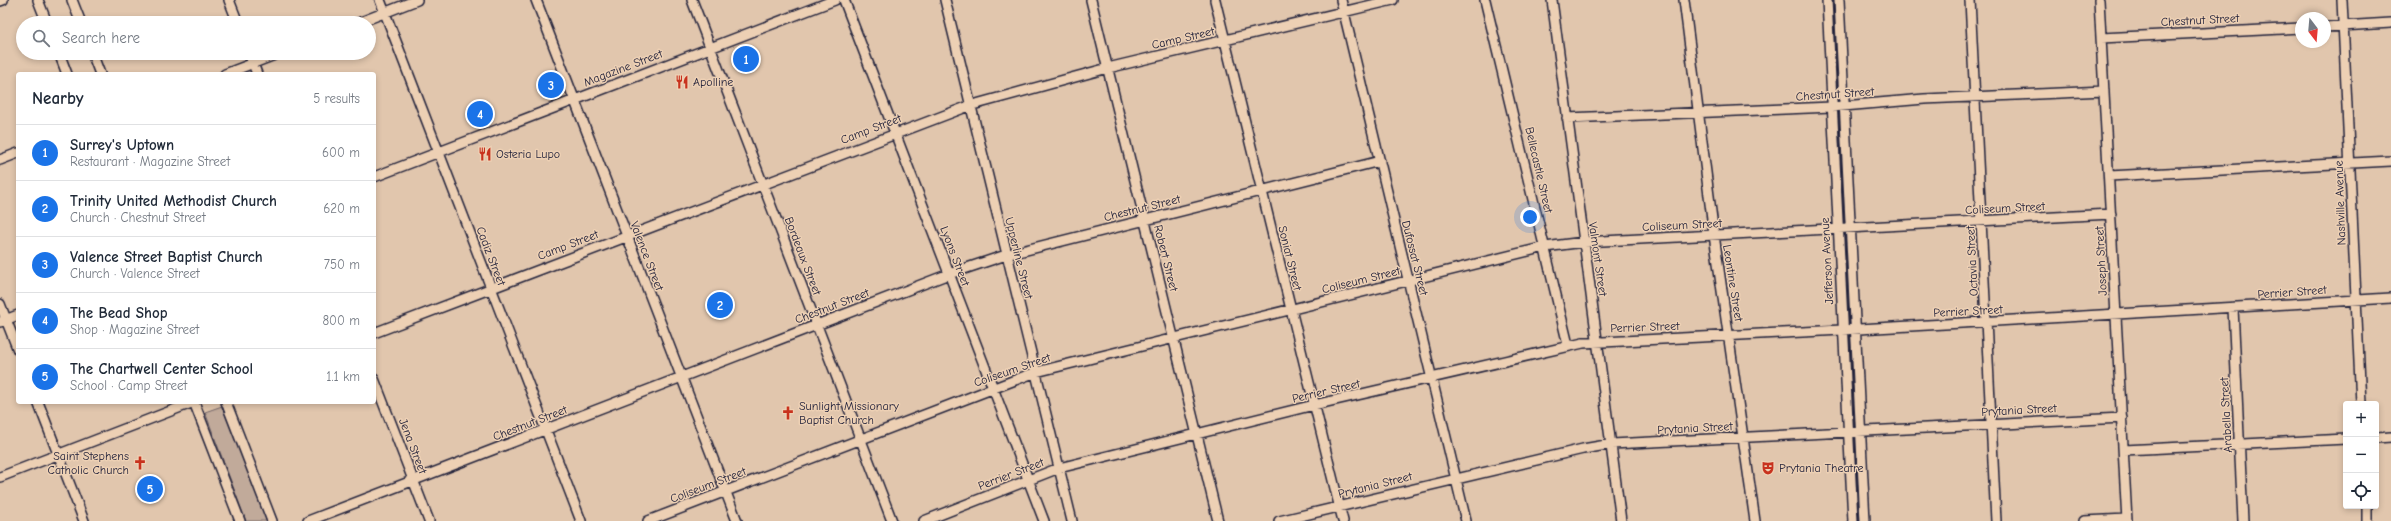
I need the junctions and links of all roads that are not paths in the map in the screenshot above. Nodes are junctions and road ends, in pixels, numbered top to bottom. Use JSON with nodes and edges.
{"nodes":[{"id":1,"x":3,"y":0,"type":"edge"},
{"id":2,"x":38,"y":0,"type":"edge"},
{"id":3,"x":72,"y":0,"type":"edge"},
{"id":4,"x":229,"y":0,"type":"edge"},
{"id":5,"x":380,"y":0,"type":"edge"},
{"id":6,"x":417,"y":0,"type":"edge"},
{"id":7,"x":536,"y":0,"type":"edge"},
{"id":8,"x":692,"y":0,"type":"edge"},
{"id":9,"x":835,"y":0,"type":"edge"},
{"id":10,"x":844,"y":0,"type":"edge"},
{"id":11,"x":945,"y":0,"type":"edge"},
{"id":12,"x":1091,"y":0,"type":"edge"},
{"id":13,"x":1215,"y":0,"type":"edge"},
{"id":14,"x":1341,"y":0,"type":"edge"},
{"id":15,"x":1393,"y":0,"type":"edge"},
{"id":16,"x":1485,"y":0,"type":"edge"},
{"id":17,"x":1552,"y":0,"type":"edge"},
{"id":18,"x":1684,"y":0,"type":"edge"},
{"id":19,"x":1827,"y":0,"type":"edge"},
{"id":20,"x":1840,"y":0,"type":"edge"},
{"id":21,"x":1970,"y":0,"type":"edge"},
{"id":22,"x":2099,"y":0,"type":"edge"},
{"id":23,"x":2342,"y":0,"type":"edge"},
{"id":24,"x":0,"y":1,"type":"edge"},
{"id":25,"x":1344,"y":12,"type":"junction"},
{"id":26,"x":384,"y":13,"type":"junction"},
{"id":27,"x":44,"y":16,"type":"edge"},
{"id":28,"x":78,"y":16,"type":"edge"},
{"id":29,"x":235,"y":16,"type":"edge"},
{"id":30,"x":376,"y":16,"type":"edge"},
{"id":31,"x":2391,"y":23,"type":"edge"},
{"id":32,"x":2344,"y":26,"type":"junction"},
{"id":33,"x":2331,"y":27,"type":"edge"},
{"id":34,"x":2295,"y":28,"type":"edge"},
{"id":35,"x":2101,"y":38,"type":"junction"},
{"id":36,"x":1225,"y":41,"type":"junction"},
{"id":37,"x":710,"y":48,"type":"junction"},
{"id":38,"x":62,"y":60,"type":"edge"},
{"id":39,"x":95,"y":60,"type":"edge"},
{"id":40,"x":252,"y":60,"type":"edge"},
{"id":41,"x":261,"y":60,"type":"edge"},
{"id":42,"x":253,"y":63,"type":"junction"},
{"id":43,"x":1108,"y":68,"type":"junction"},
{"id":44,"x":66,"y":72,"type":"edge"},
{"id":45,"x":99,"y":72,"type":"edge"},
{"id":46,"x":230,"y":72,"type":"edge"},
{"id":47,"x":257,"y":72,"type":"edge"},
{"id":48,"x":2104,"y":91,"type":"junction"},
{"id":49,"x":1976,"y":98,"type":"junction"},
{"id":50,"x":574,"y":100,"type":"junction"},
{"id":51,"x":969,"y":106,"type":"junction"},
{"id":52,"x":1846,"y":106,"type":"junction"},
{"id":53,"x":1832,"y":107,"type":"junction"},
{"id":54,"x":1699,"y":114,"type":"junction"},
{"id":55,"x":1567,"y":118,"type":"junction"},
{"id":56,"x":896,"y":133,"type":"junction"},
{"id":57,"x":438,"y":152,"type":"junction"},
{"id":58,"x":16,"y":154,"type":"edge"},
{"id":59,"x":0,"y":160,"type":"edge"},
{"id":60,"x":1380,"y":161,"type":"junction"},
{"id":61,"x":2391,"y":161,"type":"edge"},
{"id":62,"x":2350,"y":163,"type":"junction"},
{"id":63,"x":376,"y":176,"type":"edge"},
{"id":64,"x":2109,"y":176,"type":"junction"},
{"id":65,"x":762,"y":184,"type":"junction"},
{"id":66,"x":1261,"y":191,"type":"junction"},
{"id":67,"x":2111,"y":214,"type":"junction"},
{"id":68,"x":1144,"y":220,"type":"junction"},
{"id":69,"x":1982,"y":221,"type":"junction"},
{"id":70,"x":1837,"y":229,"type":"junction"},
{"id":71,"x":1851,"y":229,"type":"junction"},
{"id":72,"x":1714,"y":235,"type":"junction"},
{"id":73,"x":627,"y":236,"type":"junction"},
{"id":74,"x":1584,"y":242,"type":"junction"},
{"id":75,"x":1545,"y":247,"type":"junction"},
{"id":76,"x":1006,"y":255,"type":"junction"},
{"id":77,"x":949,"y":274,"type":"junction"},
{"id":78,"x":1409,"y":281,"type":"junction"},
{"id":79,"x":491,"y":288,"type":"junction"},
{"id":80,"x":2391,"y":298,"type":"edge"},
{"id":81,"x":2356,"y":300,"type":"junction"},
{"id":82,"x":0,"y":304,"type":"edge"},
{"id":83,"x":2233,"y":308,"type":"junction"},
{"id":84,"x":1290,"y":310,"type":"junction"},
{"id":85,"x":2116,"y":314,"type":"junction"},
{"id":86,"x":16,"y":316,"type":"edge"},
{"id":87,"x":3,"y":321,"type":"edge"},
{"id":88,"x":1987,"y":322,"type":"junction"},
{"id":89,"x":816,"y":325,"type":"junction"},
{"id":90,"x":1842,"y":330,"type":"junction"},
{"id":91,"x":1855,"y":330,"type":"junction"},
{"id":92,"x":376,"y":332,"type":"edge"},
{"id":93,"x":1729,"y":336,"type":"junction"},
{"id":94,"x":1173,"y":338,"type":"junction"},
{"id":95,"x":1598,"y":341,"type":"junction"},
{"id":96,"x":1568,"y":345,"type":"junction"},
{"id":97,"x":16,"y":346,"type":"edge"},
{"id":98,"x":1036,"y":372,"type":"junction"},
{"id":99,"x":681,"y":377,"type":"junction"},
{"id":100,"x":1432,"y":378,"type":"junction"},
{"id":101,"x":376,"y":384,"type":"edge"},
{"id":102,"x":993,"y":388,"type":"junction"},
{"id":103,"x":2361,"y":401,"type":"edge"},
{"id":104,"x":39,"y":404,"type":"edge"},
{"id":105,"x":189,"y":404,"type":"edge"},
{"id":106,"x":195,"y":404,"type":"edge"},
{"id":107,"x":227,"y":404,"type":"edge"},
{"id":108,"x":1314,"y":405,"type":"junction"},
{"id":109,"x":2122,"y":418,"type":"junction"},
{"id":110,"x":1991,"y":423,"type":"junction"},
{"id":111,"x":545,"y":429,"type":"junction"},
{"id":112,"x":1859,"y":430,"type":"junction"},
{"id":113,"x":1847,"y":431,"type":"junction"},
{"id":114,"x":1197,"y":435,"type":"junction"},
{"id":115,"x":2391,"y":437,"type":"edge"},
{"id":116,"x":1744,"y":438,"type":"junction"},
{"id":117,"x":2379,"y":438,"type":"edge"},
{"id":118,"x":861,"y":439,"type":"junction"},
{"id":119,"x":2343,"y":439,"type":"edge"},
{"id":120,"x":1612,"y":444,"type":"junction"},
{"id":121,"x":2239,"y":444,"type":"junction"},
{"id":122,"x":2124,"y":450,"type":"junction"},
{"id":123,"x":58,"y":454,"type":"junction"},
{"id":124,"x":1060,"y":468,"type":"junction"},
{"id":125,"x":0,"y":477,"type":"edge"},
{"id":126,"x":1456,"y":478,"type":"junction"},
{"id":127,"x":413,"y":480,"type":"junction"},
{"id":128,"x":1028,"y":481,"type":"junction"},
{"id":129,"x":725,"y":491,"type":"junction"},
{"id":130,"x":1339,"y":506,"type":"junction"},
{"id":131,"x":2366,"y":509,"type":"edge"},
{"id":132,"x":2127,"y":520,"type":"edge"},
{"id":133,"x":84,"y":521,"type":"edge"},
{"id":134,"x":240,"y":521,"type":"edge"},
{"id":135,"x":272,"y":521,"type":"edge"},
{"id":136,"x":308,"y":521,"type":"edge"},
{"id":137,"x":429,"y":521,"type":"edge"},
{"id":138,"x":581,"y":521,"type":"edge"},
{"id":139,"x":648,"y":521,"type":"edge"},
{"id":140,"x":737,"y":521,"type":"edge"},
{"id":141,"x":892,"y":521,"type":"edge"},
{"id":142,"x":924,"y":521,"type":"edge"},
{"id":143,"x":1044,"y":521,"type":"edge"},
{"id":144,"x":1072,"y":521,"type":"edge"},
{"id":145,"x":1218,"y":521,"type":"edge"},
{"id":146,"x":1279,"y":521,"type":"edge"},
{"id":147,"x":1343,"y":521,"type":"edge"},
{"id":148,"x":1466,"y":521,"type":"edge"},
{"id":149,"x":1621,"y":521,"type":"edge"},
{"id":150,"x":1755,"y":521,"type":"edge"},
{"id":151,"x":1853,"y":521,"type":"edge"},
{"id":152,"x":1864,"y":521,"type":"edge"},
{"id":153,"x":1996,"y":521,"type":"edge"},
{"id":154,"x":2084,"y":521,"type":"edge"},
{"id":155,"x":2243,"y":521,"type":"edge"},
{"id":156,"x":2367,"y":521,"type":"edge"}],
"edges":[{"from":1,"to":24,"type":"street"},
{"from":2,"to":27,"type":"street"},
{"from":3,"to":28,"type":"street"},
{"from":4,"to":29,"type":"street"},
{"from":5,"to":26,"type":"street","name":"Cadiz Street"},
{"from":6,"to":26,"type":"street"},
{"from":7,"to":50,"type":"street","name":"Valence Street"},
{"from":8,"to":37,"type":"street","name":"Bordeaux Street"},
{"from":9,"to":37,"type":"street","name":"Magazine Street"},
{"from":10,"to":56,"type":"street","name":"Lyons Street"},
{"from":11,"to":51,"type":"street","name":"Upperline Street"},
{"from":12,"to":43,"type":"street","name":"Robert Street"},
{"from":13,"to":36,"type":"street","name":"Soniat Street"},
{"from":14,"to":25,"type":"street","name":"Dufossat Street"},
{"from":15,"to":25,"type":"street","name":"Camp Street"},
{"from":16,"to":75,"type":"street","name":"Bellecastle Street"},
{"from":17,"to":55,"type":"street","name":"Valmont Street"},
{"from":18,"to":54,"type":"street","name":"Leontine Street"},
{"from":19,"to":53,"type":"street","name":"Jefferson Avenue"},
{"from":20,"to":52,"type":"street","name":"Jefferson Avenue"},
{"from":21,"to":49,"type":"street","name":"Octavia Street"},
{"from":22,"to":35,"type":"street","name":"Joseph Street"},
{"from":23,"to":32,"type":"street","name":"Nashville Avenue"},
{"from":25,"to":36,"type":"street","name":"Camp Street"},
{"from":25,"to":60,"type":"street","name":"Dufossat Street"},
{"from":26,"to":30,"type":"street"},
{"from":26,"to":57,"type":"street","name":"Cadiz Street"},
{"from":31,"to":32,"type":"street"},
{"from":32,"to":33,"type":"street"},
{"from":32,"to":62,"type":"street","name":"Nashville Avenue"},
{"from":34,"to":35,"type":"street","name":"Chestnut Street"},
{"from":35,"to":48,"type":"street","name":"Joseph Street"},
{"from":36,"to":43,"type":"street","name":"Camp Street"},
{"from":36,"to":66,"type":"street","name":"Soniat Street"},
{"from":37,"to":50,"type":"street","name":"Magazine Street"},
{"from":37,"to":65,"type":"street","name":"Bordeaux Street"},
{"from":38,"to":44,"type":"street"},
{"from":39,"to":45,"type":"street"},
{"from":40,"to":42,"type":"street"},
{"from":41,"to":42,"type":"street"},
{"from":42,"to":46,"type":"street"},
{"from":42,"to":47,"type":"street"},
{"from":43,"to":51,"type":"street","name":"Camp Street"},
{"from":43,"to":68,"type":"street","name":"Robert Street"},
{"from":48,"to":49,"type":"street","name":"Chestnut Street"},
{"from":48,"to":64,"type":"street","name":"Joseph Street"},
{"from":49,"to":52,"type":"street","name":"Chestnut Street"},
{"from":49,"to":69,"type":"street","name":"Octavia Street"},
{"from":50,"to":57,"type":"street","name":"Magazine Street"},
{"from":50,"to":73,"type":"street","name":"Valence Street"},
{"from":51,"to":56,"type":"street","name":"Camp Street"},
{"from":51,"to":76,"type":"street","name":"Upperline Street"},
{"from":52,"to":53,"type":"street","name":"Chestnut Street"},
{"from":52,"to":71,"type":"street","name":"Jefferson Avenue"},
{"from":53,"to":54,"type":"street","name":"Chestnut Street"},
{"from":53,"to":70,"type":"street","name":"Jefferson Avenue"},
{"from":54,"to":55,"type":"street","name":"Chestnut Street"},
{"from":54,"to":72,"type":"street","name":"Leontine Street"},
{"from":55,"to":74,"type":"street","name":"Valmont Street"},
{"from":56,"to":65,"type":"street","name":"Camp Street"},
{"from":56,"to":77,"type":"street","name":"Lyons Street"},
{"from":57,"to":63,"type":"street","name":"Magazine Street"},
{"from":57,"to":79,"type":"street","name":"Cadiz Street"},
{"from":58,"to":59,"type":"street"},
{"from":60,"to":66,"type":"street","name":"Chestnut Street"},
{"from":60,"to":78,"type":"street","name":"Dufossat Street"},
{"from":61,"to":62,"type":"street"},
{"from":62,"to":64,"type":"street"},
{"from":62,"to":81,"type":"street","name":"Nashville Avenue"},
{"from":64,"to":67,"type":"street","name":"Joseph Street"},
{"from":65,"to":73,"type":"street","name":"Camp Street"},
{"from":65,"to":89,"type":"street","name":"Bordeaux Street"},
{"from":66,"to":68,"type":"street","name":"Chestnut Street"},
{"from":66,"to":84,"type":"street","name":"Soniat Street"},
{"from":67,"to":69,"type":"street","name":"Coliseum Street"},
{"from":67,"to":85,"type":"street","name":"Joseph Street"},
{"from":68,"to":76,"type":"street","name":"Chestnut Street"},
{"from":68,"to":94,"type":"street","name":"Robert Street"},
{"from":69,"to":71,"type":"street","name":"Coliseum Street"},
{"from":69,"to":88,"type":"street","name":"Octavia Street"},
{"from":70,"to":71,"type":"street","name":"Coliseum Street"},
{"from":70,"to":72,"type":"street","name":"Coliseum Street"},
{"from":70,"to":90,"type":"street","name":"Jefferson Avenue"},
{"from":71,"to":91,"type":"street","name":"Jefferson Avenue"},
{"from":72,"to":74,"type":"street","name":"Coliseum Street"},
{"from":72,"to":93,"type":"street","name":"Leontine Street"},
{"from":73,"to":79,"type":"street","name":"Camp Street"},
{"from":73,"to":99,"type":"street","name":"Valence Street"},
{"from":74,"to":75,"type":"street","name":"Coliseum Street"},
{"from":74,"to":95,"type":"street","name":"Valmont Street"},
{"from":75,"to":78,"type":"street","name":"Coliseum Street"},
{"from":75,"to":96,"type":"street","name":"Bellecastle Street"},
{"from":76,"to":77,"type":"street","name":"Chestnut Street"},
{"from":76,"to":98,"type":"street","name":"Upperline Street"},
{"from":77,"to":89,"type":"street","name":"Chestnut Street"},
{"from":77,"to":102,"type":"street","name":"Lyons Street"},
{"from":78,"to":84,"type":"street","name":"Coliseum Street"},
{"from":78,"to":100,"type":"street","name":"Dufossat Street"},
{"from":79,"to":92,"type":"street","name":"Camp Street"},
{"from":79,"to":111,"type":"street","name":"Cadiz Street"},
{"from":80,"to":81,"type":"street","name":"Perrier Street"},
{"from":81,"to":83,"type":"street","name":"Perrier Street"},
{"from":81,"to":103,"type":"street","name":"Nashville Avenue"},
{"from":82,"to":87,"type":"street"},
{"from":83,"to":85,"type":"street","name":"Perrier Street"},
{"from":83,"to":121,"type":"street","name":"Arabella Street"},
{"from":84,"to":94,"type":"street","name":"Coliseum Street"},
{"from":84,"to":108,"type":"street","name":"Soniat Street"},
{"from":85,"to":88,"type":"street","name":"Perrier Street"},
{"from":85,"to":109,"type":"street","name":"Joseph Street"},
{"from":86,"to":87,"type":"street"},
{"from":87,"to":97,"type":"street"},
{"from":88,"to":91,"type":"street","name":"Perrier Street"},
{"from":88,"to":110,"type":"street","name":"Octavia Street"},
{"from":89,"to":99,"type":"street","name":"Chestnut Street"},
{"from":89,"to":118,"type":"street","name":"Bordeaux Street"},
{"from":90,"to":91,"type":"street","name":"Perrier Street"},
{"from":90,"to":93,"type":"street","name":"Perrier Street"},
{"from":90,"to":113,"type":"street","name":"Jefferson Avenue"},
{"from":91,"to":112,"type":"street","name":"Jefferson Avenue"},
{"from":93,"to":95,"type":"street","name":"Perrier Street"},
{"from":93,"to":116,"type":"street","name":"Leontine Street"},
{"from":94,"to":98,"type":"street","name":"Coliseum Street"},
{"from":94,"to":114,"type":"street","name":"Robert Street"},
{"from":95,"to":96,"type":"street","name":"Perrier Street"},
{"from":95,"to":120,"type":"street","name":"Valmont Street"},
{"from":96,"to":100,"type":"street","name":"Perrier Street"},
{"from":98,"to":102,"type":"street","name":"Coliseum Street"},
{"from":98,"to":124,"type":"street","name":"Upperline Street"},
{"from":99,"to":111,"type":"street","name":"Chestnut Street"},
{"from":99,"to":129,"type":"street","name":"Valence Street"},
{"from":100,"to":108,"type":"street","name":"Perrier Street"},
{"from":100,"to":126,"type":"street","name":"Dufossat Street"},
{"from":101,"to":127,"type":"street","name":"Jena Street"},
{"from":102,"to":118,"type":"street","name":"Coliseum Street"},
{"from":102,"to":128,"type":"street","name":"Lyons Street"},
{"from":104,"to":123,"type":"street"},
{"from":105,"to":123,"type":"street"},
{"from":106,"to":134,"type":"street"},
{"from":107,"to":135,"type":"street"},
{"from":108,"to":114,"type":"street","name":"Perrier Street"},
{"from":108,"to":130,"type":"street","name":"Soniat Street"},
{"from":109,"to":110,"type":"street","name":"Prytania Street"},
{"from":109,"to":122,"type":"street","name":"Joseph Street"},
{"from":110,"to":112,"type":"street","name":"Prytania Street"},
{"from":110,"to":153,"type":"street","name":"Octavia Street"},
{"from":111,"to":127,"type":"street","name":"Chestnut Street"},
{"from":111,"to":138,"type":"street","name":"Cadiz Street"},
{"from":112,"to":113,"type":"street","name":"Prytania Street"},
{"from":112,"to":152,"type":"street","name":"Jefferson Avenue"},
{"from":113,"to":116,"type":"street","name":"Prytania Street"},
{"from":113,"to":151,"type":"street","name":"Jefferson Avenue"},
{"from":114,"to":124,"type":"street","name":"Perrier Street"},
{"from":114,"to":145,"type":"street","name":"Robert Street"},
{"from":115,"to":117,"type":"street"},
{"from":116,"to":120,"type":"street","name":"Prytania Street"},
{"from":116,"to":150,"type":"street","name":"Leontine Street"},
{"from":118,"to":129,"type":"street","name":"Coliseum Street"},
{"from":118,"to":141,"type":"street","name":"Bordeaux Street"},
{"from":119,"to":121,"type":"street"},
{"from":120,"to":126,"type":"street","name":"Prytania Street"},
{"from":120,"to":149,"type":"street","name":"Valmont Street"},
{"from":121,"to":122,"type":"street"},
{"from":121,"to":155,"type":"street","name":"Arabella Street"},
{"from":122,"to":132,"type":"street","name":"Joseph Street"},
{"from":123,"to":125,"type":"street"},
{"from":123,"to":133,"type":"street"},
{"from":124,"to":128,"type":"street","name":"Perrier Street"},
{"from":124,"to":144,"type":"street","name":"Upperline Street"},
{"from":126,"to":130,"type":"street","name":"Prytania Street"},
{"from":126,"to":148,"type":"street","name":"Dufossat Street"},
{"from":127,"to":136,"type":"street","name":"Chestnut Street"},
{"from":127,"to":137,"type":"street","name":"Jena Street"},
{"from":128,"to":142,"type":"street","name":"Perrier Street"},
{"from":128,"to":143,"type":"street","name":"Lyons Street"},
{"from":129,"to":139,"type":"street","name":"Coliseum Street"},
{"from":129,"to":140,"type":"street","name":"Valence Street"},
{"from":130,"to":146,"type":"street","name":"Prytania Street"},
{"from":130,"to":147,"type":"street","name":"Soniat Street"},
{"from":131,"to":156,"type":"street"},
{"from":132,"to":154,"type":"street"}]}
